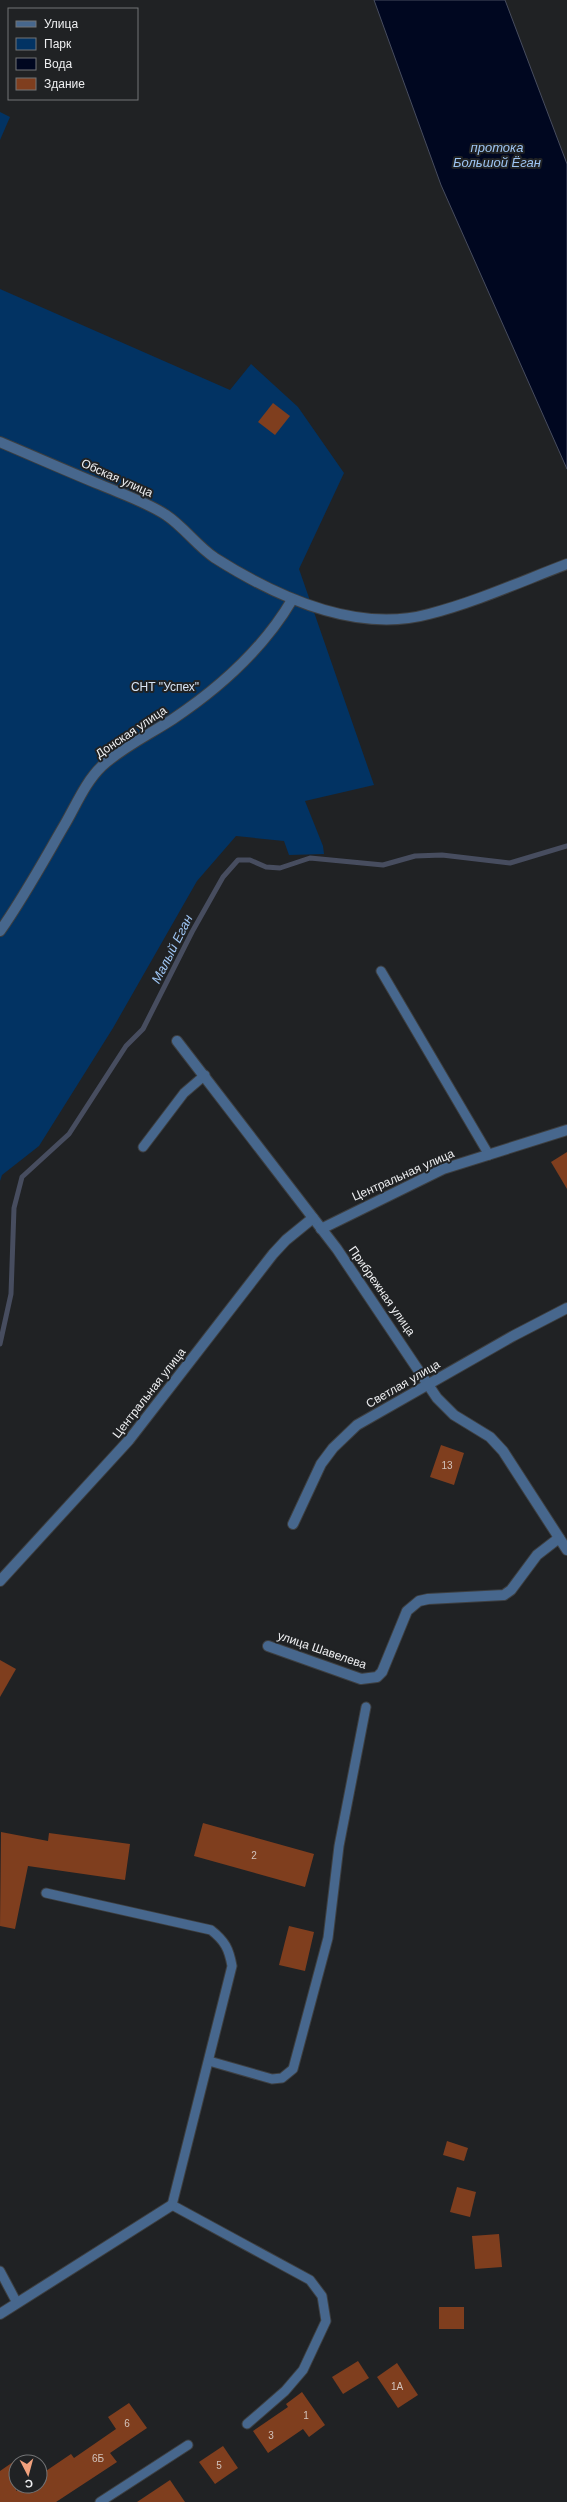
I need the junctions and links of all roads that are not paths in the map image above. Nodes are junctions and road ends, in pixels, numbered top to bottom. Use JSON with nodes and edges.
{"nodes":[{"id":1,"x":0,"y":442,"type":"edge"},
{"id":2,"x":567,"y":564,"type":"edge"},
{"id":3,"x":292,"y":600,"type":"junction"},
{"id":4,"x":0,"y":931,"type":"edge"},
{"id":5,"x":381,"y":971,"type":"dead end"},
{"id":6,"x":177,"y":1041,"type":"dead end"},
{"id":7,"x":205,"y":1075,"type":"junction"},
{"id":8,"x":567,"y":1130,"type":"edge"},
{"id":9,"x":142,"y":1147,"type":"dead end"},
{"id":10,"x":489,"y":1155,"type":"junction"},
{"id":11,"x":313,"y":1218,"type":"junction"},
{"id":12,"x":322,"y":1228,"type":"junction"},
{"id":13,"x":567,"y":1308,"type":"edge"},
{"id":14,"x":429,"y":1385,"type":"junction"},
{"id":15,"x":293,"y":1524,"type":"dead end"},
{"id":16,"x":559,"y":1538,"type":"junction"},
{"id":17,"x":567,"y":1550,"type":"edge"},
{"id":18,"x":0,"y":1581,"type":"edge"},
{"id":19,"x":268,"y":1646,"type":"dead end"},
{"id":20,"x":366,"y":1707,"type":"dead end"},
{"id":21,"x":46,"y":1893,"type":"dead end"},
{"id":22,"x":209,"y":2061,"type":"junction"},
{"id":23,"x":172,"y":2205,"type":"junction"},
{"id":24,"x":0,"y":2271,"type":"edge"},
{"id":25,"x":17,"y":2304,"type":"junction"},
{"id":26,"x":0,"y":2314,"type":"edge"},
{"id":27,"x":247,"y":2424,"type":"dead end"},
{"id":28,"x":188,"y":2445,"type":"dead end"},
{"id":29,"x":100,"y":2502,"type":"edge"}],
"edges":[{"from":1,"to":3,"type":"street","name":"Обская улица"},
{"from":2,"to":3,"type":"street","name":"Обская улица"},
{"from":3,"to":4,"type":"street","name":"Донская улица"},
{"from":5,"to":10,"type":"lane"},
{"from":6,"to":7,"type":"street","name":"Прибрежная улица"},
{"from":7,"to":9,"type":"lane"},
{"from":7,"to":11,"type":"street","name":"Прибрежная улица"},
{"from":8,"to":10,"type":"street","name":"Центральная улица"},
{"from":10,"to":12,"type":"street","name":"Центральная улица"},
{"from":11,"to":12,"type":"street","name":"Прибрежная улица"},
{"from":11,"to":18,"type":"street","name":"Центральная улица"},
{"from":12,"to":14,"type":"street","name":"Прибрежная улица"},
{"from":13,"to":14,"type":"street","name":"Светлая улица"},
{"from":14,"to":15,"type":"street","name":"Светлая улица"},
{"from":14,"to":16,"type":"street","name":"Прибрежная улица"},
{"from":16,"to":17,"type":"street","name":"Прибрежная улица"},
{"from":16,"to":19,"type":"street","name":"улица Шавелева"},
{"from":20,"to":22,"type":"lane"},
{"from":21,"to":22,"type":"lane"},
{"from":22,"to":23,"type":"lane"},
{"from":23,"to":25,"type":"street"},
{"from":23,"to":27,"type":"lane"},
{"from":24,"to":25,"type":"lane"},
{"from":25,"to":26,"type":"street"},
{"from":28,"to":29,"type":"lane"}]}
